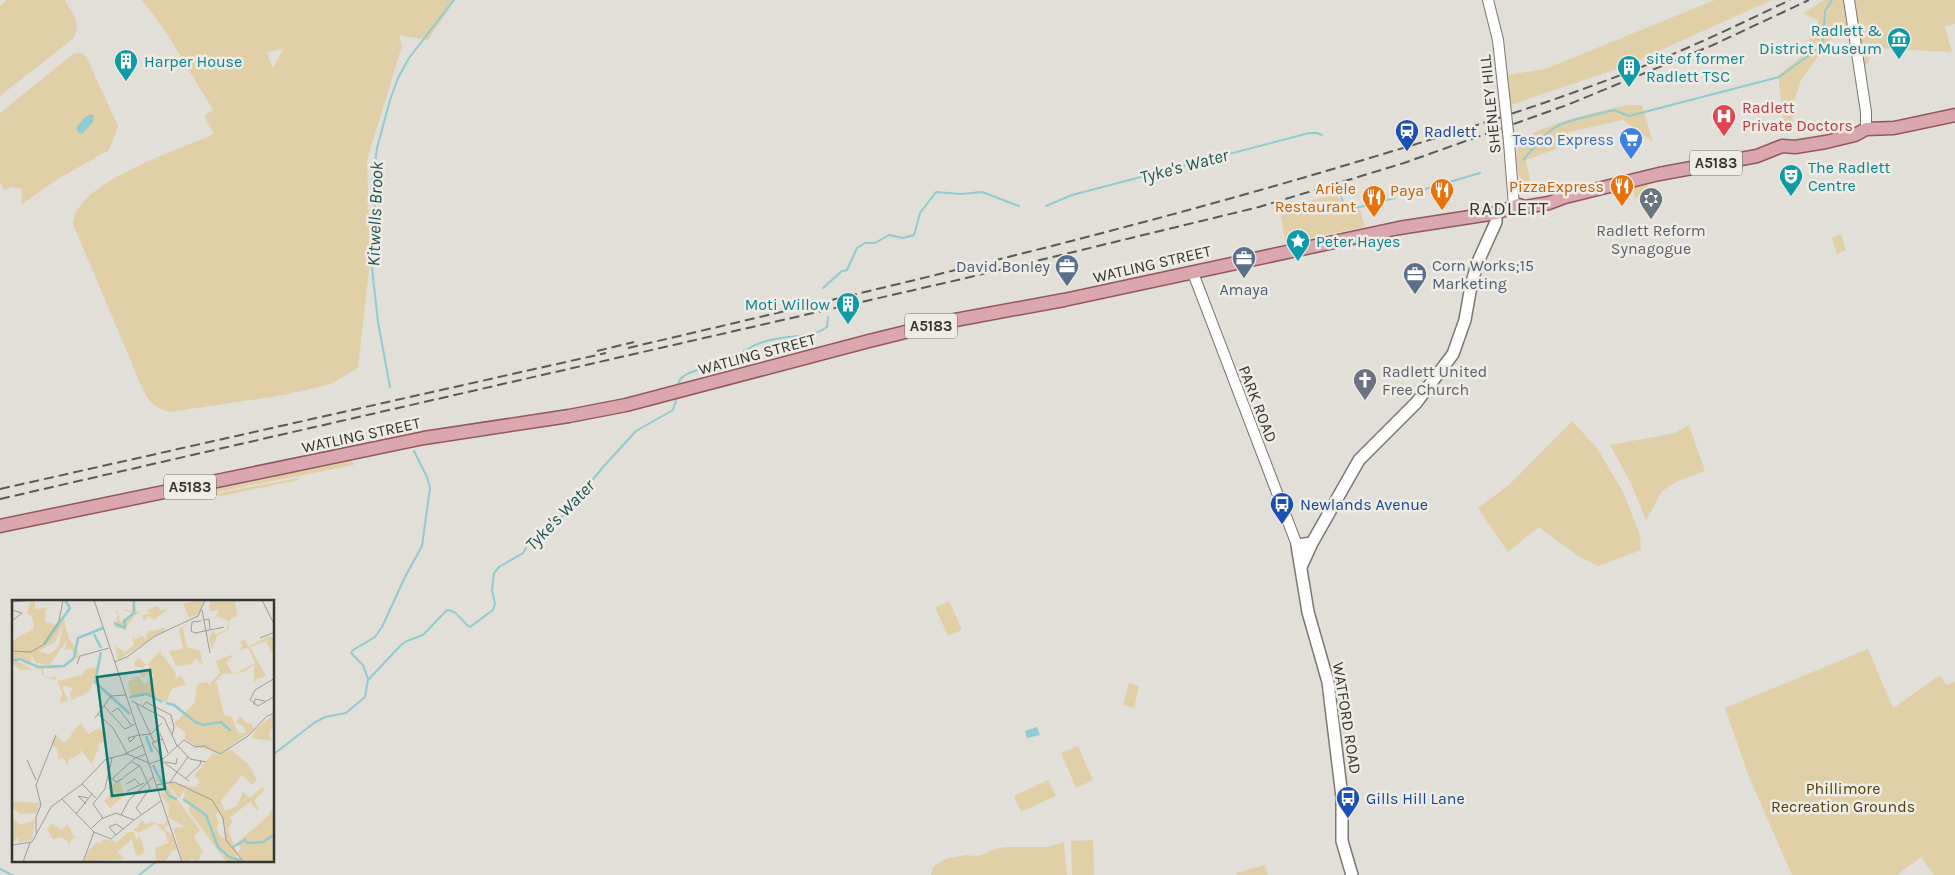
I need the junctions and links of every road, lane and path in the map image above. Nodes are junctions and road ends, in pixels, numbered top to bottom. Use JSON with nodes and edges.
{"nodes":[{"id":1,"x":1488,"y":0,"type":"edge"},
{"id":2,"x":1848,"y":0,"type":"edge"},
{"id":3,"x":1955,"y":115,"type":"edge"},
{"id":4,"x":1866,"y":129,"type":"junction"},
{"id":5,"x":1516,"y":206,"type":"junction"},
{"id":6,"x":1496,"y":213,"type":"junction"},
{"id":7,"x":1193,"y":273,"type":"junction"},
{"id":8,"x":0,"y":526,"type":"edge"},
{"id":9,"x":1312,"y":543,"type":"junction"},
{"id":10,"x":1296,"y":545,"type":"junction"},
{"id":11,"x":1301,"y":567,"type":"junction"},
{"id":12,"x":1352,"y":875,"type":"edge"}],
"edges":[{"from":1,"to":5,"type":"street","name":"SHENLEY HILL","bridge":true},
{"from":2,"to":4,"type":"street"},
{"from":3,"to":4,"type":"main road","name":"WATLING STREET","number":"A5183"},
{"from":4,"to":5,"type":"main road","name":"WATLING STREET","number":"A5183"},
{"from":5,"to":6,"type":"main road","name":"WATLING STREET","number":"A5183"},
{"from":6,"to":7,"type":"main road","name":"WATLING STREET","number":"A5183"},
{"from":6,"to":9,"type":"main road"},
{"from":7,"to":8,"type":"main road","name":"WATLING STREET","number":"A5183"},
{"from":7,"to":10,"type":"street","name":"PARK ROAD"},
{"from":9,"to":10,"type":"main road"},
{"from":9,"to":11,"type":"main road"},
{"from":10,"to":11,"type":"main road","name":"WATFORD ROAD"},
{"from":11,"to":12,"type":"main road","name":"WATFORD ROAD"}]}
